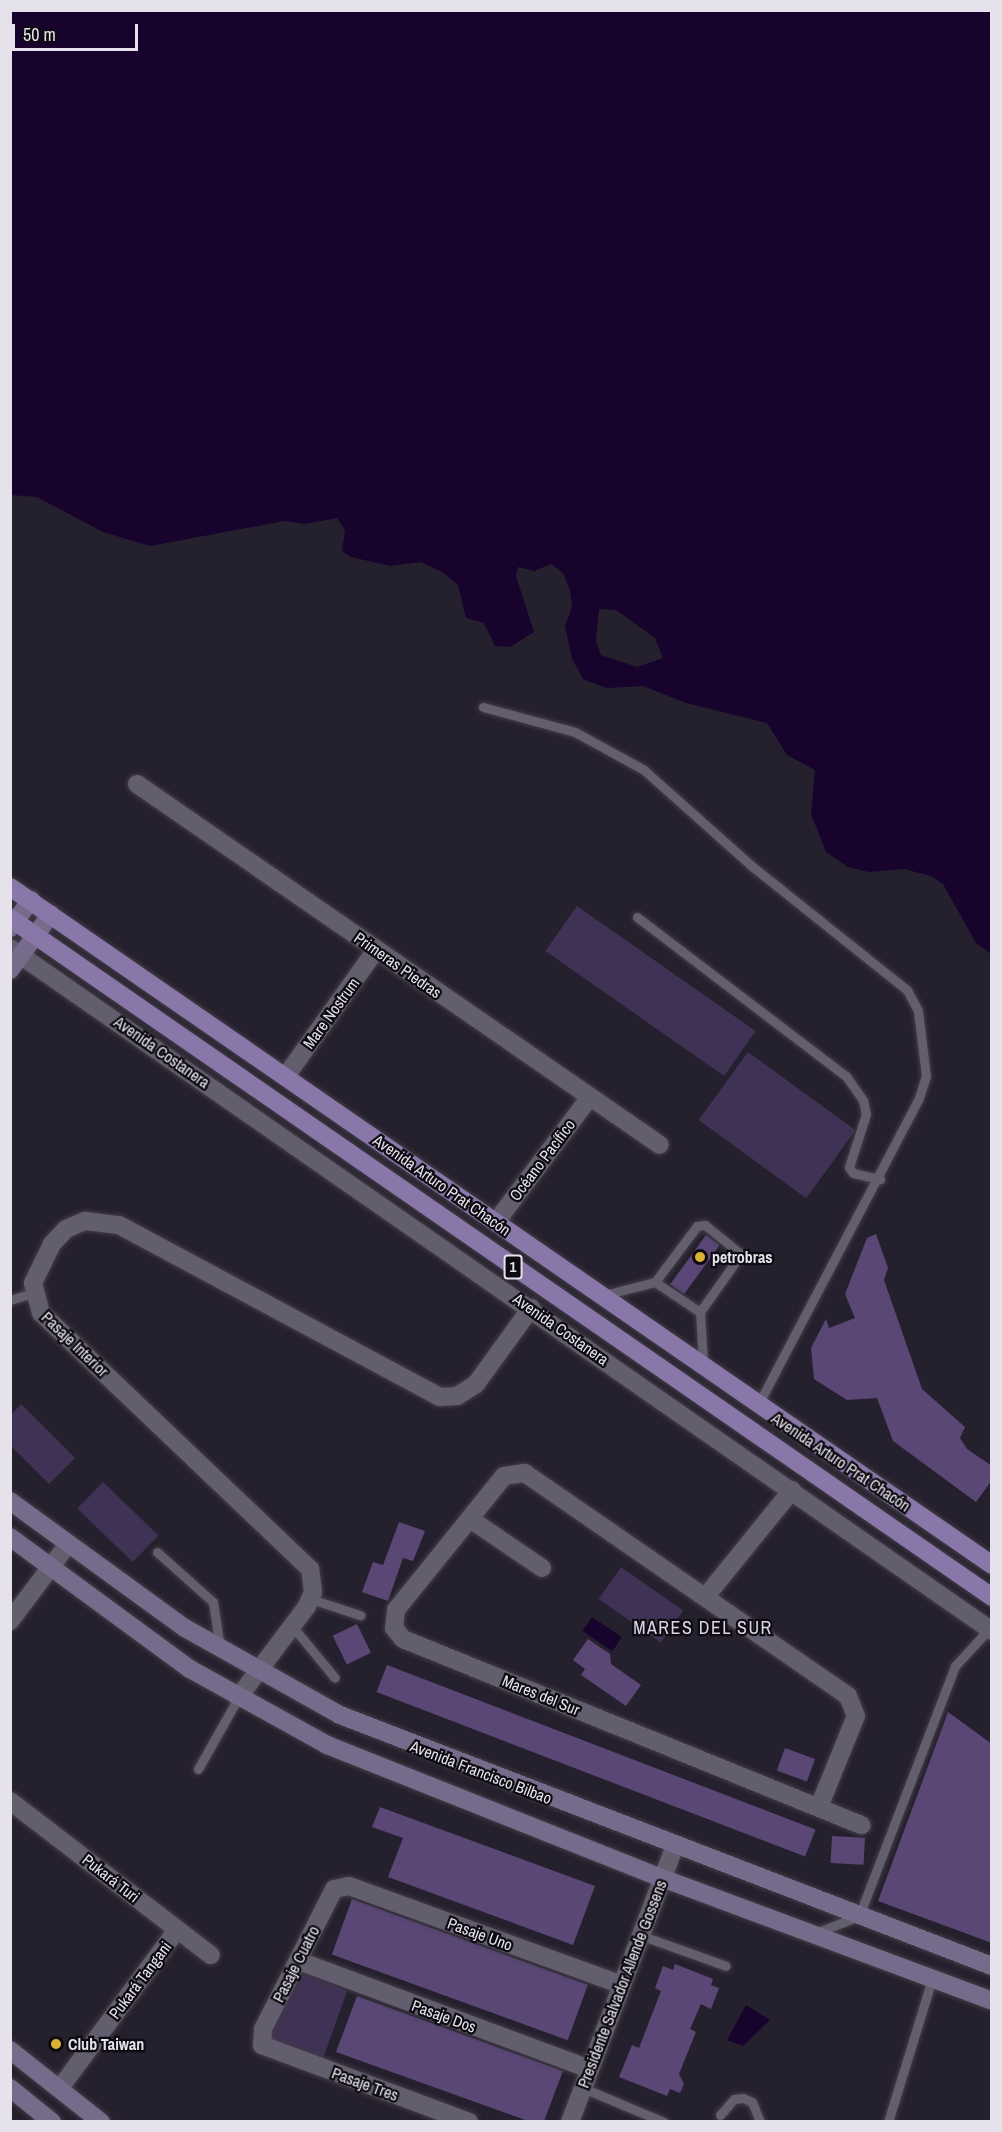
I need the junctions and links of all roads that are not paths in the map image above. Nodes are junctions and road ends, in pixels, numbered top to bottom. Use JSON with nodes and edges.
{"nodes":[{"id":1,"x":483,"y":707,"type":"dead end"},
{"id":2,"x":137,"y":784,"type":"dead end"},
{"id":3,"x":10,"y":886,"type":"edge"},
{"id":4,"x":31,"y":900,"type":"junction"},
{"id":5,"x":51,"y":914,"type":"junction"},
{"id":6,"x":636,"y":917,"type":"dead end"},
{"id":7,"x":12,"y":922,"type":"edge"},
{"id":8,"x":36,"y":935,"type":"junction"},
{"id":9,"x":376,"y":950,"type":"junction"},
{"id":10,"x":16,"y":952,"type":"edge"},
{"id":11,"x":10,"y":970,"type":"edge"},
{"id":12,"x":285,"y":1076,"type":"junction"},
{"id":13,"x":589,"y":1098,"type":"junction"},
{"id":14,"x":660,"y":1145,"type":"dead end"},
{"id":15,"x":880,"y":1179,"type":"junction"},
{"id":16,"x":496,"y":1222,"type":"junction"},
{"id":17,"x":655,"y":1282,"type":"junction"},
{"id":18,"x":33,"y":1293,"type":"junction"},
{"id":19,"x":600,"y":1295,"type":"junction"},
{"id":20,"x":10,"y":1300,"type":"edge"},
{"id":21,"x":531,"y":1308,"type":"junction"},
{"id":22,"x":700,"y":1312,"type":"junction"},
{"id":23,"x":704,"y":1366,"type":"junction"},
{"id":24,"x":758,"y":1405,"type":"junction"},
{"id":25,"x":792,"y":1490,"type":"junction"},
{"id":26,"x":10,"y":1501,"type":"edge"},
{"id":27,"x":470,"y":1519,"type":"junction"},
{"id":28,"x":10,"y":1537,"type":"edge"},
{"id":29,"x":68,"y":1544,"type":"junction"},
{"id":30,"x":157,"y":1552,"type":"dead end"},
{"id":31,"x":992,"y":1565,"type":"edge"},
{"id":32,"x":50,"y":1567,"type":"junction"},
{"id":33,"x":542,"y":1568,"type":"dead end"},
{"id":34,"x":992,"y":1597,"type":"edge"},
{"id":35,"x":712,"y":1598,"type":"junction"},
{"id":36,"x":311,"y":1599,"type":"junction"},
{"id":37,"x":360,"y":1615,"type":"dead end"},
{"id":38,"x":10,"y":1621,"type":"edge"},
{"id":39,"x":292,"y":1626,"type":"junction"},
{"id":40,"x":990,"y":1630,"type":"edge"},
{"id":41,"x":220,"y":1651,"type":"junction"},
{"id":42,"x":255,"y":1671,"type":"junction"},
{"id":43,"x":335,"y":1678,"type":"dead end"},
{"id":44,"x":238,"y":1698,"type":"junction"},
{"id":45,"x":198,"y":1769,"type":"dead end"},
{"id":46,"x":10,"y":1801,"type":"edge"},
{"id":47,"x":819,"y":1807,"type":"junction"},
{"id":48,"x":862,"y":1825,"type":"dead end"},
{"id":49,"x":675,"y":1846,"type":"junction"},
{"id":50,"x":662,"y":1878,"type":"junction"},
{"id":51,"x":338,"y":1886,"type":"joint"},
{"id":52,"x":859,"y":1916,"type":"junction"},
{"id":53,"x":177,"y":1930,"type":"junction"},
{"id":54,"x":807,"y":1932,"type":"junction"},
{"id":55,"x":640,"y":1935,"type":"junction"},
{"id":56,"x":211,"y":1955,"type":"dead end"},
{"id":57,"x":299,"y":1961,"type":"junction"},
{"id":58,"x":726,"y":1966,"type":"dead end"},
{"id":59,"x":992,"y":1966,"type":"edge"},
{"id":60,"x":932,"y":1979,"type":"junction"},
{"id":61,"x":622,"y":1985,"type":"junction"},
{"id":62,"x":992,"y":2001,"type":"edge"},
{"id":63,"x":262,"y":2045,"type":"joint"},
{"id":64,"x":10,"y":2050,"type":"edge"},
{"id":65,"x":590,"y":2069,"type":"junction"},
{"id":66,"x":10,"y":2088,"type":"edge"},
{"id":67,"x":60,"y":2088,"type":"junction"},
{"id":68,"x":583,"y":2088,"type":"junction"},
{"id":69,"x":720,"y":2115,"type":"dead end"},
{"id":70,"x":52,"y":2121,"type":"edge"},
{"id":71,"x":100,"y":2121,"type":"edge"},
{"id":72,"x":469,"y":2121,"type":"edge"},
{"id":73,"x":570,"y":2121,"type":"edge"},
{"id":74,"x":664,"y":2121,"type":"edge"},
{"id":75,"x":760,"y":2121,"type":"edge"},
{"id":76,"x":888,"y":2121,"type":"edge"}],
"edges":[{"from":1,"to":15,"type":"lane"},
{"from":2,"to":9,"type":"street","name":"Primeras Piedras"},
{"from":3,"to":4,"type":"main road","name":"Avenida Arturo Prat Chacón","number":"1"},
{"from":4,"to":5,"type":"main road","name":"Avenida Arturo Prat Chacón","number":"1"},
{"from":4,"to":7,"type":"main road"},
{"from":5,"to":8,"type":"main road"},
{"from":5,"to":12,"type":"main road","name":"Avenida Arturo Prat Chacón","number":"1"},
{"from":6,"to":15,"type":"lane"},
{"from":7,"to":8,"type":"main road","name":"Avenida Arturo Prat Chacón","number":"1"},
{"from":8,"to":10,"type":"main road"},
{"from":8,"to":34,"type":"main road","name":"Avenida Arturo Prat Chacón","number":"1"},
{"from":9,"to":12,"type":"street","name":"Mare Nostrum"},
{"from":9,"to":13,"type":"street","name":"Primeras Piedras"},
{"from":10,"to":11,"type":"main road"},
{"from":10,"to":21,"type":"street","name":"Avenida Costanera"},
{"from":12,"to":16,"type":"main road","name":"Avenida Arturo Prat Chacón","number":"1"},
{"from":13,"to":14,"type":"street","name":"Primeras Piedras"},
{"from":13,"to":16,"type":"street","name":"Océano Pacífico"},
{"from":15,"to":24,"type":"lane"},
{"from":16,"to":19,"type":"main road","name":"Avenida Arturo Prat Chacón","number":"1"},
{"from":17,"to":19,"type":"lane"},
{"from":17,"to":22,"type":"lane"},
{"from":17,"to":22,"type":"lane"},
{"from":18,"to":20,"type":"lane"},
{"from":18,"to":21,"type":"street","name":"Pasaje Interior"},
{"from":18,"to":36,"type":"street","name":"Pasaje Interior"},
{"from":19,"to":23,"type":"main road","name":"Avenida Arturo Prat Chacón","number":"1"},
{"from":21,"to":25,"type":"street","name":"Avenida Costanera"},
{"from":22,"to":23,"type":"lane"},
{"from":23,"to":24,"type":"main road","name":"Avenida Arturo Prat Chacón","number":"1"},
{"from":24,"to":31,"type":"main road","name":"Avenida Arturo Prat Chacón","number":"1"},
{"from":25,"to":35,"type":"street"},
{"from":25,"to":40,"type":"street","name":"Avenida Costanera"},
{"from":26,"to":29,"type":"main road","name":"Avenida Francisco Bilbao"},
{"from":27,"to":33,"type":"street"},
{"from":27,"to":35,"type":"street","name":"Mares del Sur"},
{"from":27,"to":47,"type":"street","name":"Mares del Sur"},
{"from":28,"to":32,"type":"main road","name":"Avenida Francisco Bilbao"},
{"from":29,"to":32,"type":"street"},
{"from":29,"to":41,"type":"main road","name":"Avenida Francisco Bilbao"},
{"from":30,"to":41,"type":"lane"},
{"from":32,"to":38,"type":"street"},
{"from":32,"to":44,"type":"main road","name":"Avenida Francisco Bilbao"},
{"from":35,"to":47,"type":"street","name":"Mares del Sur"},
{"from":36,"to":37,"type":"lane"},
{"from":36,"to":39,"type":"street"},
{"from":39,"to":42,"type":"street"},
{"from":39,"to":43,"type":"lane"},
{"from":40,"to":52,"type":"lane"},
{"from":41,"to":42,"type":"main road","name":"Avenida Francisco Bilbao"},
{"from":42,"to":44,"type":"street"},
{"from":42,"to":49,"type":"main road","name":"Avenida Francisco Bilbao"},
{"from":44,"to":45,"type":"lane"},
{"from":44,"to":50,"type":"main road","name":"Avenida Francisco Bilbao"},
{"from":46,"to":53,"type":"street","name":"Pukará Turi"},
{"from":47,"to":48,"type":"street","name":"Mares del Sur"},
{"from":49,"to":50,"type":"street","name":"Presidente Salvador Allende Gossens"},
{"from":49,"to":52,"type":"main road","name":"Avenida Francisco Bilbao"},
{"from":50,"to":54,"type":"main road","name":"Avenida Francisco Bilbao"},
{"from":50,"to":55,"type":"street","name":"Presidente Salvador Allende Gossens"},
{"from":51,"to":57,"type":"street","name":"Pasaje Cuatro"},
{"from":51,"to":61,"type":"street","name":"Pasaje Uno"},
{"from":52,"to":54,"type":"lane"},
{"from":52,"to":59,"type":"main road","name":"Avenida Francisco Bilbao"},
{"from":53,"to":56,"type":"street","name":"Pukará Turi"},
{"from":53,"to":67,"type":"street","name":"Pukará Tangani"},
{"from":54,"to":60,"type":"main road","name":"Avenida Francisco Bilbao"},
{"from":55,"to":58,"type":"lane"},
{"from":55,"to":61,"type":"street","name":"Presidente Salvador Allende Gossens"},
{"from":57,"to":63,"type":"street","name":"Pasaje Cuatro"},
{"from":57,"to":65,"type":"street","name":"Pasaje Dos"},
{"from":60,"to":62,"type":"main road","name":"Avenida Francisco Bilbao"},
{"from":60,"to":76,"type":"lane"},
{"from":61,"to":65,"type":"street","name":"Presidente Salvador Allende Gossens"},
{"from":63,"to":72,"type":"street","name":"Pasaje Tres"},
{"from":64,"to":67,"type":"main road"},
{"from":65,"to":68,"type":"street","name":"Presidente Salvador Allende Gossens"},
{"from":66,"to":70,"type":"main road"},
{"from":67,"to":71,"type":"main road"},
{"from":68,"to":73,"type":"street","name":"Presidente Salvador Allende Gossens"},
{"from":68,"to":74,"type":"lane"},
{"from":69,"to":75,"type":"lane"}]}
